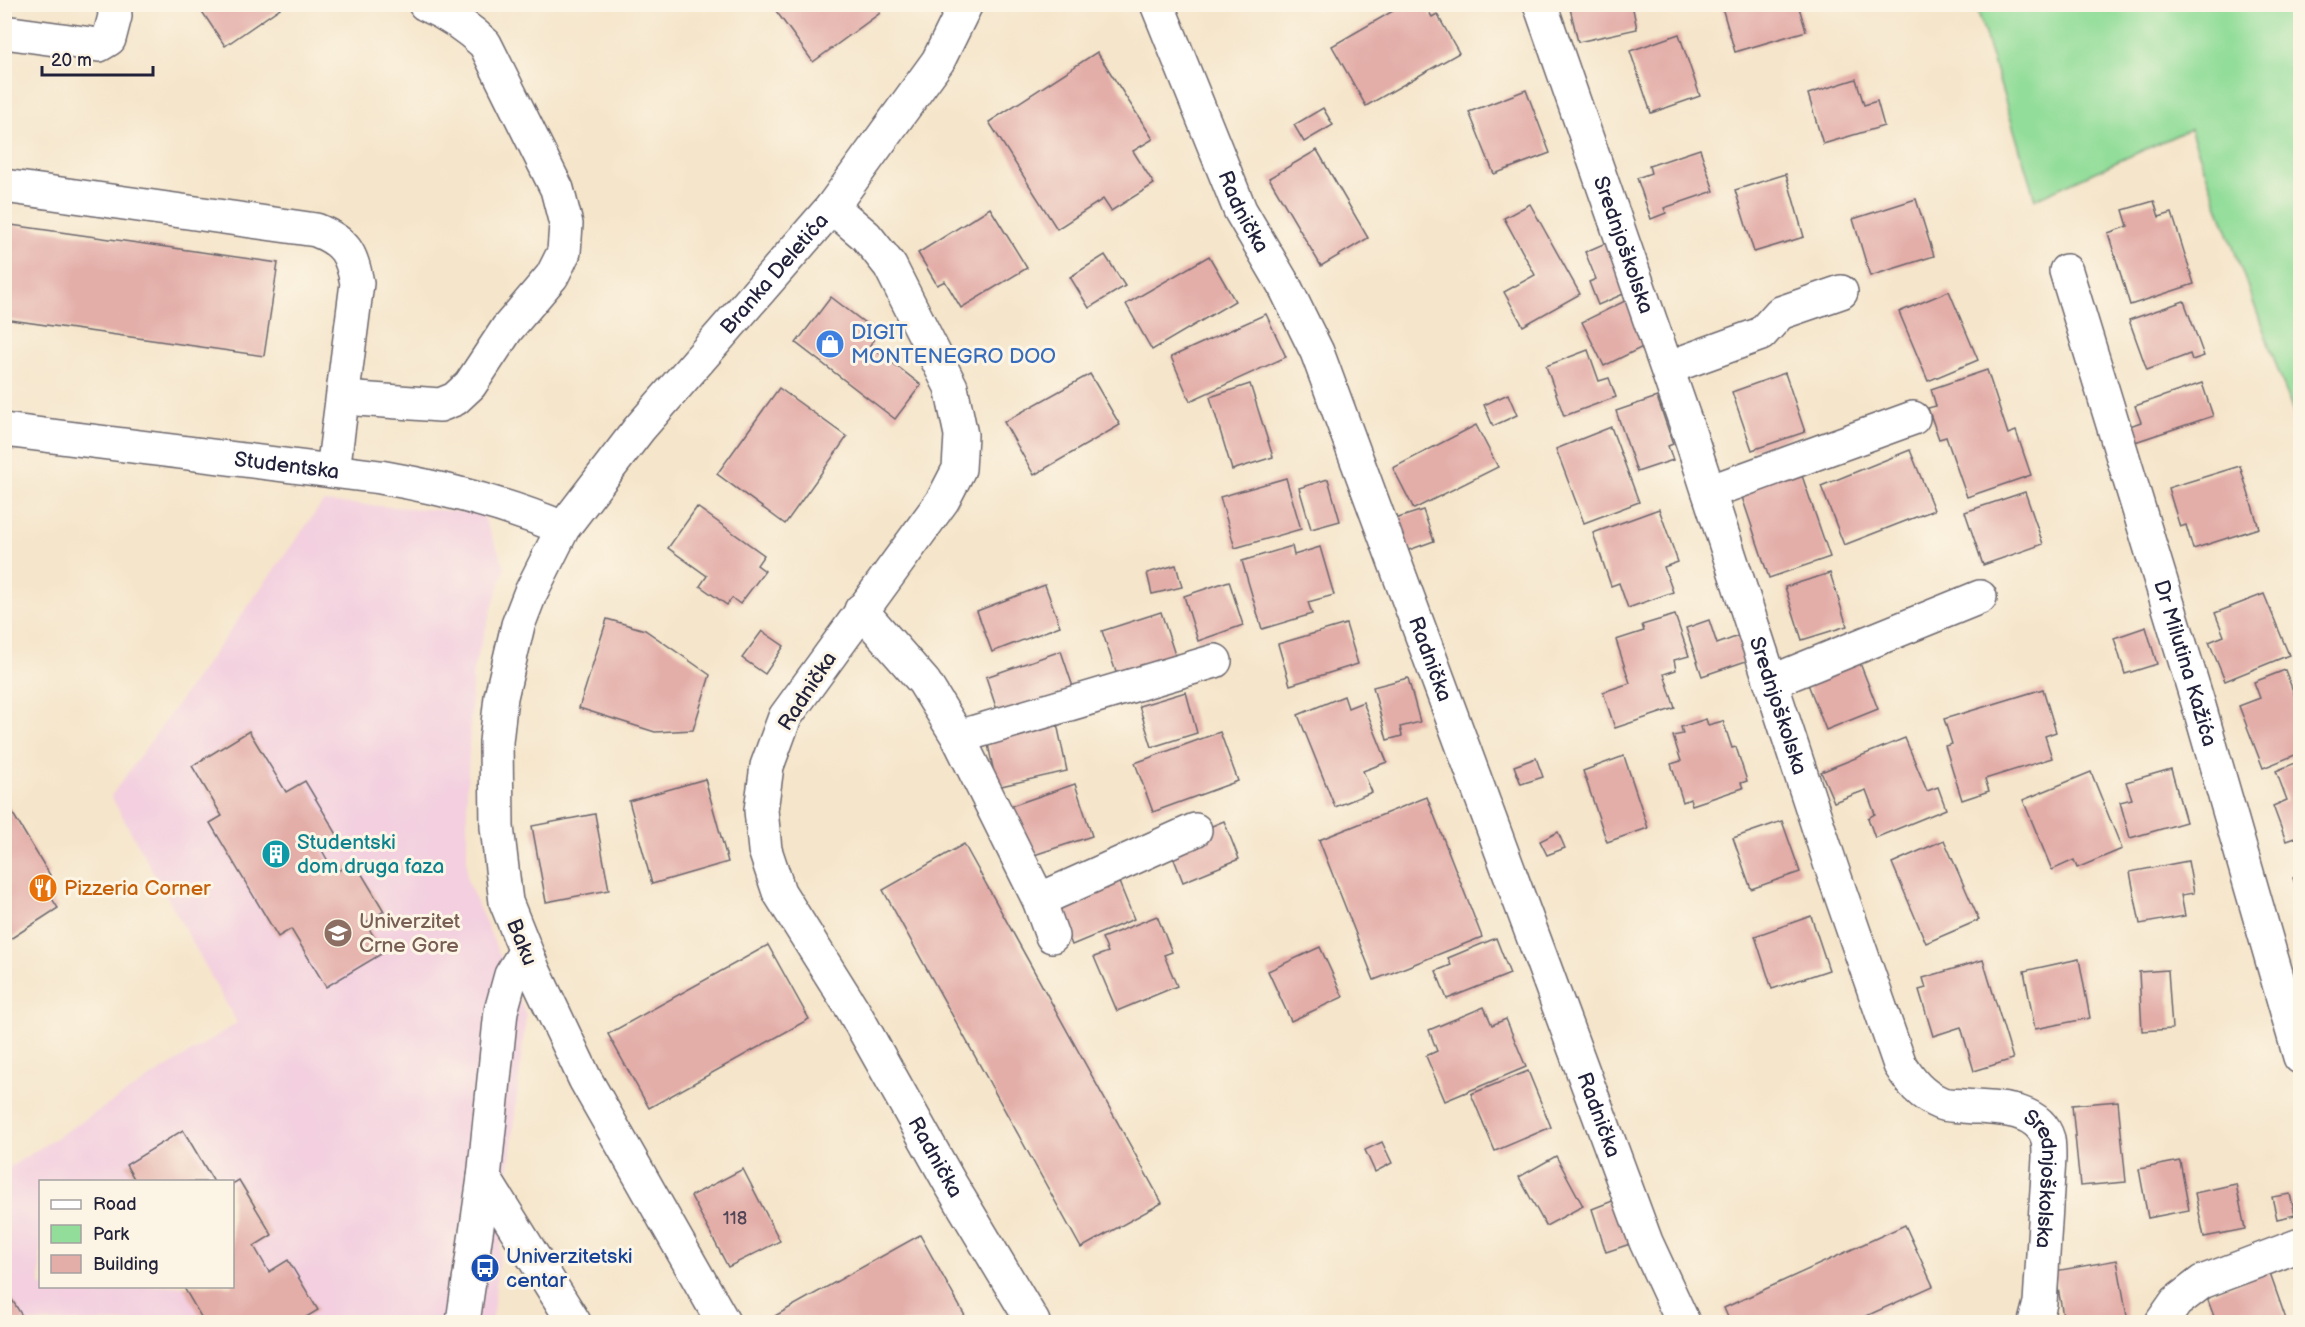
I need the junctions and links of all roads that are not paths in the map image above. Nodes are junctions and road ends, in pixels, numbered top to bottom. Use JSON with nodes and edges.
{"nodes":[{"id":1,"x":114,"y":4,"type":"edge"},
{"id":2,"x":425,"y":4,"type":"edge"},
{"id":3,"x":966,"y":4,"type":"edge"},
{"id":4,"x":1157,"y":4,"type":"edge"},
{"id":5,"x":1540,"y":4,"type":"edge"},
{"id":6,"x":4,"y":32,"type":"edge"},
{"id":7,"x":4,"y":186,"type":"edge"},
{"id":8,"x":832,"y":207,"type":"junction"},
{"id":9,"x":2066,"y":272,"type":"dead end"},
{"id":10,"x":1841,"y":292,"type":"dead end"},
{"id":11,"x":1667,"y":368,"type":"junction"},
{"id":12,"x":344,"y":398,"type":"junction"},
{"id":13,"x":1913,"y":418,"type":"dead end"},
{"id":14,"x":4,"y":430,"type":"edge"},
{"id":15,"x":333,"y":471,"type":"junction"},
{"id":16,"x":1709,"y":492,"type":"junction"},
{"id":17,"x":563,"y":528,"type":"junction"},
{"id":18,"x":1980,"y":597,"type":"dead end"},
{"id":19,"x":861,"y":610,"type":"junction"},
{"id":20,"x":1215,"y":661,"type":"dead end"},
{"id":21,"x":1771,"y":682,"type":"junction"},
{"id":22,"x":957,"y":737,"type":"junction"},
{"id":23,"x":1196,"y":830,"type":"dead end"},
{"id":24,"x":1039,"y":900,"type":"junction"},
{"id":25,"x":1052,"y":936,"type":"dead end"},
{"id":26,"x":525,"y":952,"type":"junction"},
{"id":27,"x":2301,"y":1057,"type":"edge"},
{"id":28,"x":484,"y":1178,"type":"junction"},
{"id":29,"x":2301,"y":1245,"type":"edge"},
{"id":30,"x":463,"y":1323,"type":"edge"},
{"id":31,"x":574,"y":1323,"type":"edge"},
{"id":32,"x":723,"y":1323,"type":"edge"},
{"id":33,"x":1033,"y":1323,"type":"edge"},
{"id":34,"x":1683,"y":1323,"type":"edge"},
{"id":35,"x":2035,"y":1323,"type":"edge"},
{"id":36,"x":2162,"y":1323,"type":"edge"}],
"edges":[{"from":1,"to":6,"type":"street"},
{"from":2,"to":12,"type":"street"},
{"from":3,"to":8,"type":"street","name":"Branka Deletića"},
{"from":4,"to":34,"type":"street","name":"Radnička"},
{"from":5,"to":11,"type":"street","name":"Srednjoškolska"},
{"from":7,"to":12,"type":"street"},
{"from":8,"to":17,"type":"street","name":"Branka Deletića"},
{"from":8,"to":19,"type":"street","name":"Radnička"},
{"from":9,"to":27,"type":"street","name":"Dr Milutina Kažića"},
{"from":10,"to":11,"type":"street"},
{"from":11,"to":16,"type":"street","name":"Srednjoškolska"},
{"from":12,"to":15,"type":"street"},
{"from":13,"to":16,"type":"street"},
{"from":14,"to":15,"type":"street","name":"Studentska"},
{"from":15,"to":17,"type":"street","name":"Studentska"},
{"from":16,"to":21,"type":"street","name":"Srednjoškolska"},
{"from":17,"to":26,"type":"street","name":"Baku"},
{"from":18,"to":21,"type":"street"},
{"from":19,"to":22,"type":"street"},
{"from":19,"to":33,"type":"street","name":"Radnička"},
{"from":20,"to":22,"type":"street"},
{"from":21,"to":35,"type":"street","name":"Srednjoškolska"},
{"from":22,"to":24,"type":"street"},
{"from":23,"to":24,"type":"street"},
{"from":24,"to":25,"type":"street"},
{"from":26,"to":28,"type":"street"},
{"from":26,"to":32,"type":"street","name":"Baku"},
{"from":28,"to":30,"type":"street"},
{"from":28,"to":31,"type":"street"},
{"from":29,"to":36,"type":"street"}]}
